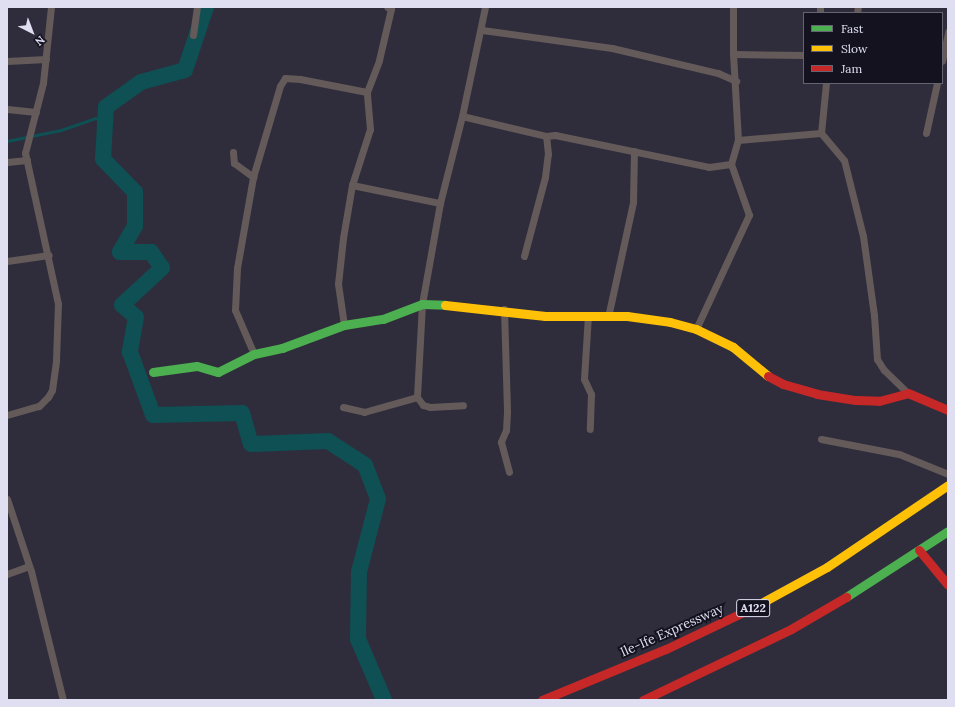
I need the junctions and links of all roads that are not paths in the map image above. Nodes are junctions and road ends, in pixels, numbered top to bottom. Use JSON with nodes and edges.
{"nodes":[{"id":1,"x":51,"y":7,"type":"edge"},
{"id":2,"x":196,"y":7,"type":"edge"},
{"id":3,"x":387,"y":7,"type":"edge"},
{"id":4,"x":485,"y":7,"type":"edge"},
{"id":5,"x":733,"y":7,"type":"edge"},
{"id":6,"x":482,"y":30,"type":"junction"},
{"id":7,"x":948,"y":32,"type":"edge"},
{"id":8,"x":193,"y":35,"type":"dead end"},
{"id":9,"x":732,"y":54,"type":"junction"},
{"id":10,"x":803,"y":55,"type":"edge"},
{"id":11,"x":943,"y":56,"type":"edge"},
{"id":12,"x":7,"y":60,"type":"edge"},
{"id":13,"x":46,"y":60,"type":"junction"},
{"id":14,"x":736,"y":81,"type":"junction"},
{"id":15,"x":826,"y":84,"type":"edge"},
{"id":16,"x":937,"y":84,"type":"edge"},
{"id":17,"x":367,"y":92,"type":"junction"},
{"id":18,"x":7,"y":109,"type":"edge"},
{"id":19,"x":36,"y":112,"type":"junction"},
{"id":20,"x":462,"y":116,"type":"junction"},
{"id":21,"x":821,"y":133,"type":"junction"},
{"id":22,"x":926,"y":133,"type":"dead end"},
{"id":23,"x":546,"y":136,"type":"junction"},
{"id":24,"x":738,"y":140,"type":"junction"},
{"id":25,"x":634,"y":151,"type":"junction"},
{"id":26,"x":233,"y":152,"type":"dead end"},
{"id":27,"x":27,"y":160,"type":"junction"},
{"id":28,"x":7,"y":162,"type":"edge"},
{"id":29,"x":731,"y":164,"type":"junction"},
{"id":30,"x":253,"y":177,"type":"junction"},
{"id":31,"x":352,"y":185,"type":"junction"},
{"id":32,"x":440,"y":203,"type":"junction"},
{"id":33,"x":49,"y":254,"type":"junction"},
{"id":34,"x":524,"y":256,"type":"dead end"},
{"id":35,"x":7,"y":261,"type":"edge"},
{"id":36,"x":422,"y":304,"type":"junction"},
{"id":37,"x":504,"y":309,"type":"junction"},
{"id":38,"x":588,"y":315,"type":"junction"},
{"id":39,"x":608,"y":316,"type":"junction"},
{"id":40,"x":344,"y":325,"type":"junction"},
{"id":41,"x":696,"y":329,"type":"junction"},
{"id":42,"x":254,"y":354,"type":"junction"},
{"id":43,"x":153,"y":372,"type":"dead end"},
{"id":44,"x":908,"y":393,"type":"junction"},
{"id":45,"x":418,"y":397,"type":"junction"},
{"id":46,"x":463,"y":405,"type":"dead end"},
{"id":47,"x":343,"y":407,"type":"dead end"},
{"id":48,"x":948,"y":410,"type":"edge"},
{"id":49,"x":7,"y":415,"type":"edge"},
{"id":50,"x":590,"y":429,"type":"dead end"},
{"id":51,"x":820,"y":439,"type":"dead end"},
{"id":52,"x":509,"y":472,"type":"dead end"},
{"id":53,"x":948,"y":474,"type":"edge"},
{"id":54,"x":948,"y":485,"type":"edge"},
{"id":55,"x":7,"y":499,"type":"edge"},
{"id":56,"x":948,"y":531,"type":"edge"},
{"id":57,"x":919,"y":550,"type":"junction"},
{"id":58,"x":29,"y":566,"type":"junction"},
{"id":59,"x":7,"y":574,"type":"edge"},
{"id":60,"x":948,"y":585,"type":"edge"},
{"id":61,"x":63,"y":700,"type":"edge"},
{"id":62,"x":542,"y":700,"type":"edge"},
{"id":63,"x":643,"y":700,"type":"edge"}],
"edges":[{"from":1,"to":13,"type":"street"},
{"from":2,"to":8,"type":"street"},
{"from":3,"to":17,"type":"street"},
{"from":4,"to":6,"type":"street"},
{"from":5,"to":9,"type":"street"},
{"from":6,"to":14,"type":"street"},
{"from":6,"to":20,"type":"street"},
{"from":7,"to":11,"type":"street"},
{"from":9,"to":10,"type":"street"},
{"from":9,"to":14,"type":"street"},
{"from":12,"to":13,"type":"street"},
{"from":13,"to":19,"type":"street"},
{"from":14,"to":24,"type":"street"},
{"from":15,"to":21,"type":"street"},
{"from":16,"to":22,"type":"street"},
{"from":17,"to":30,"type":"street"},
{"from":17,"to":31,"type":"street"},
{"from":18,"to":19,"type":"street"},
{"from":19,"to":27,"type":"street"},
{"from":20,"to":23,"type":"street"},
{"from":20,"to":32,"type":"street"},
{"from":21,"to":24,"type":"street"},
{"from":21,"to":44,"type":"street"},
{"from":23,"to":25,"type":"street"},
{"from":23,"to":34,"type":"street"},
{"from":24,"to":29,"type":"street"},
{"from":25,"to":29,"type":"street"},
{"from":25,"to":39,"type":"street"},
{"from":26,"to":30,"type":"street"},
{"from":27,"to":28,"type":"street"},
{"from":27,"to":33,"type":"street"},
{"from":29,"to":41,"type":"street"},
{"from":30,"to":42,"type":"street"},
{"from":31,"to":32,"type":"street"},
{"from":31,"to":40,"type":"street"},
{"from":32,"to":36,"type":"street"},
{"from":33,"to":35,"type":"street"},
{"from":33,"to":49,"type":"street"},
{"from":36,"to":37,"type":"main road"},
{"from":36,"to":40,"type":"main road"},
{"from":36,"to":45,"type":"street"},
{"from":37,"to":38,"type":"main road"},
{"from":37,"to":52,"type":"street"},
{"from":38,"to":39,"type":"main road"},
{"from":38,"to":50,"type":"street"},
{"from":39,"to":41,"type":"main road"},
{"from":40,"to":42,"type":"main road"},
{"from":41,"to":44,"type":"main road"},
{"from":42,"to":43,"type":"main road"},
{"from":44,"to":48,"type":"main road"},
{"from":45,"to":46,"type":"street"},
{"from":45,"to":47,"type":"street"},
{"from":51,"to":53,"type":"street"},
{"from":54,"to":62,"type":"main road","name":"Ile-Ife Expressway","number":"A122"},
{"from":55,"to":58,"type":"street"},
{"from":56,"to":57,"type":"main road","number":"A122"},
{"from":57,"to":60,"type":"main road"},
{"from":57,"to":63,"type":"main road","number":"A122"},
{"from":58,"to":59,"type":"street"},
{"from":58,"to":61,"type":"street"}]}
